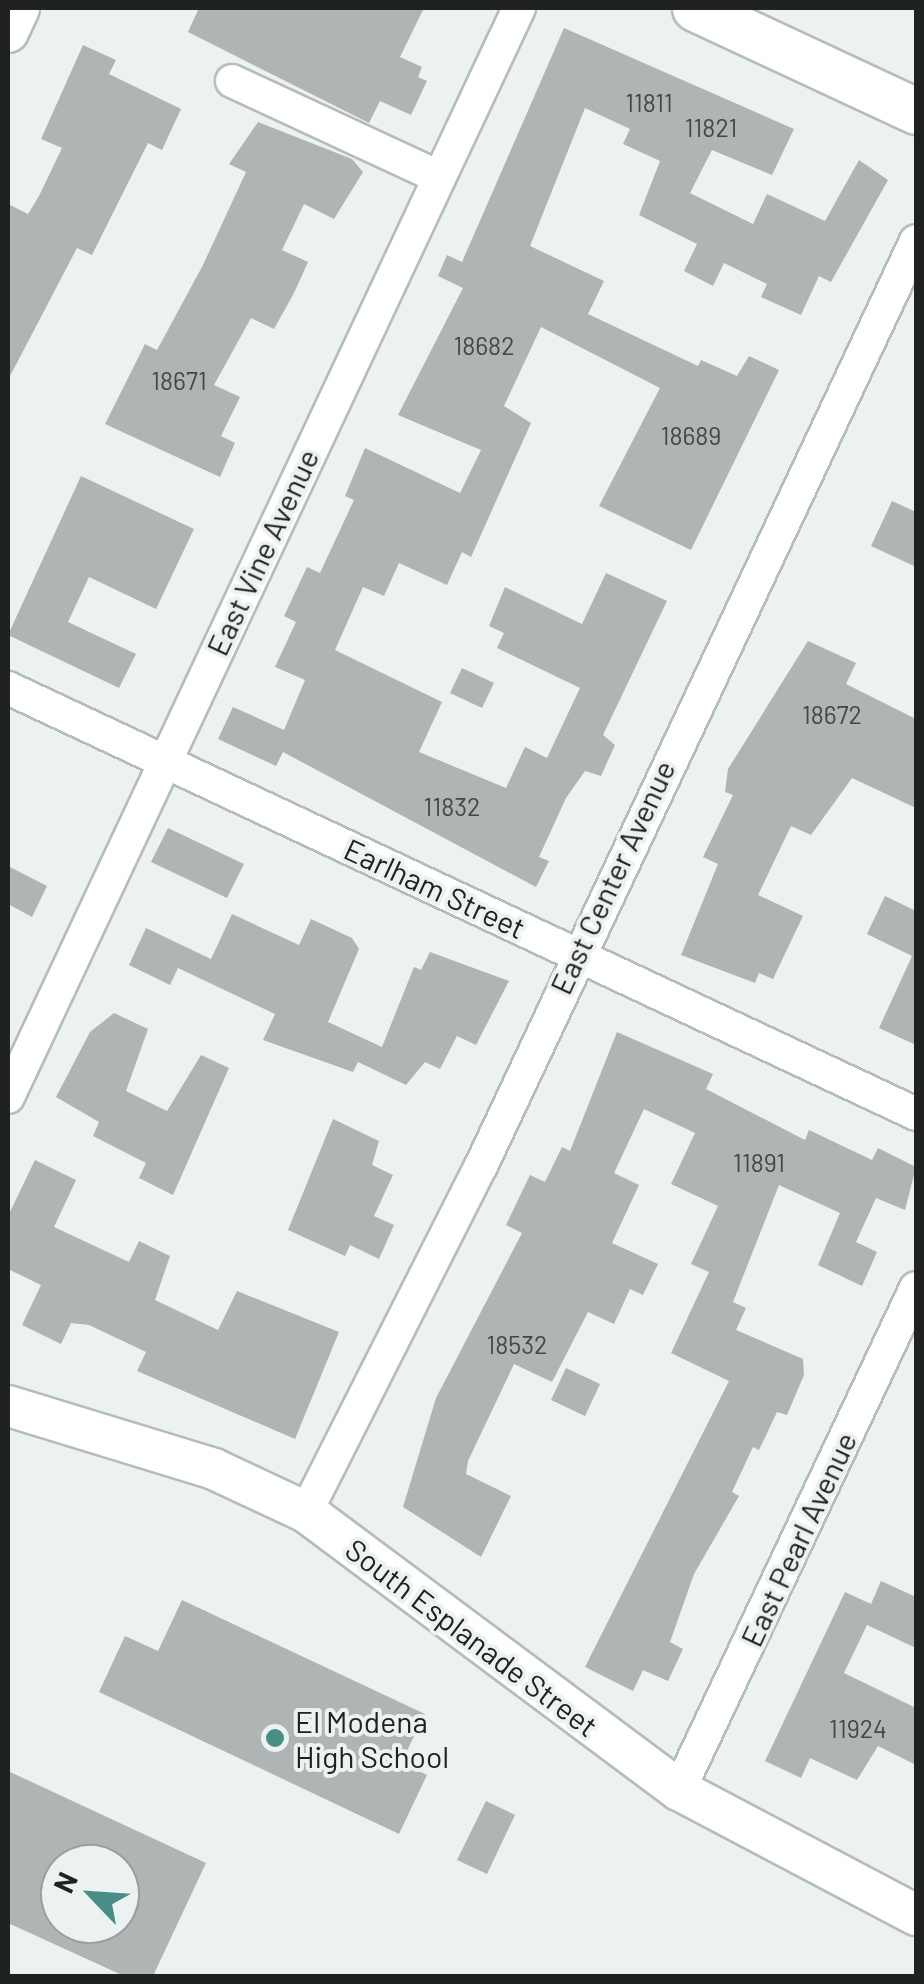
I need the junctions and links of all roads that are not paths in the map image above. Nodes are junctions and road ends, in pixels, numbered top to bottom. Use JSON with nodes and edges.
{"nodes":[{"id":1,"x":19,"y":8,"type":"edge"},
{"id":2,"x":519,"y":8,"type":"edge"},
{"id":3,"x":694,"y":8,"type":"edge"},
{"id":4,"x":8,"y":32,"type":"edge"},
{"id":5,"x":232,"y":81,"type":"dead end"},
{"id":6,"x":916,"y":111,"type":"edge"},
{"id":7,"x":438,"y":178,"type":"junction"},
{"id":8,"x":916,"y":241,"type":"edge"},
{"id":9,"x":8,"y":688,"type":"edge"},
{"id":10,"x":163,"y":760,"type":"junction"},
{"id":11,"x":574,"y":954,"type":"junction"},
{"id":12,"x":8,"y":1097,"type":"edge"},
{"id":13,"x":916,"y":1114,"type":"edge"},
{"id":14,"x":916,"y":1288,"type":"edge"},
{"id":15,"x":8,"y":1406,"type":"edge"},
{"id":16,"x":306,"y":1512,"type":"junction"},
{"id":17,"x":679,"y":1790,"type":"junction"},
{"id":18,"x":916,"y":1915,"type":"edge"}],
"edges":[{"from":1,"to":4,"type":"street"},
{"from":2,"to":7,"type":"street","name":"East Vine Avenue"},
{"from":3,"to":6,"type":"main road"},
{"from":5,"to":7,"type":"street"},
{"from":7,"to":10,"type":"street","name":"East Vine Avenue"},
{"from":8,"to":11,"type":"street","name":"East Center Avenue"},
{"from":9,"to":10,"type":"street","name":"Earlham Street"},
{"from":10,"to":11,"type":"street","name":"Earlham Street"},
{"from":10,"to":12,"type":"street","name":"East Vine Avenue"},
{"from":11,"to":13,"type":"street","name":"Earlham Street"},
{"from":11,"to":16,"type":"street","name":"East Center Avenue"},
{"from":14,"to":17,"type":"street","name":"East Pearl Avenue"},
{"from":15,"to":16,"type":"street","name":"South Esplanade Street"},
{"from":16,"to":17,"type":"street","name":"South Esplanade Street"},
{"from":17,"to":18,"type":"street","name":"South Esplanade Street"}]}
